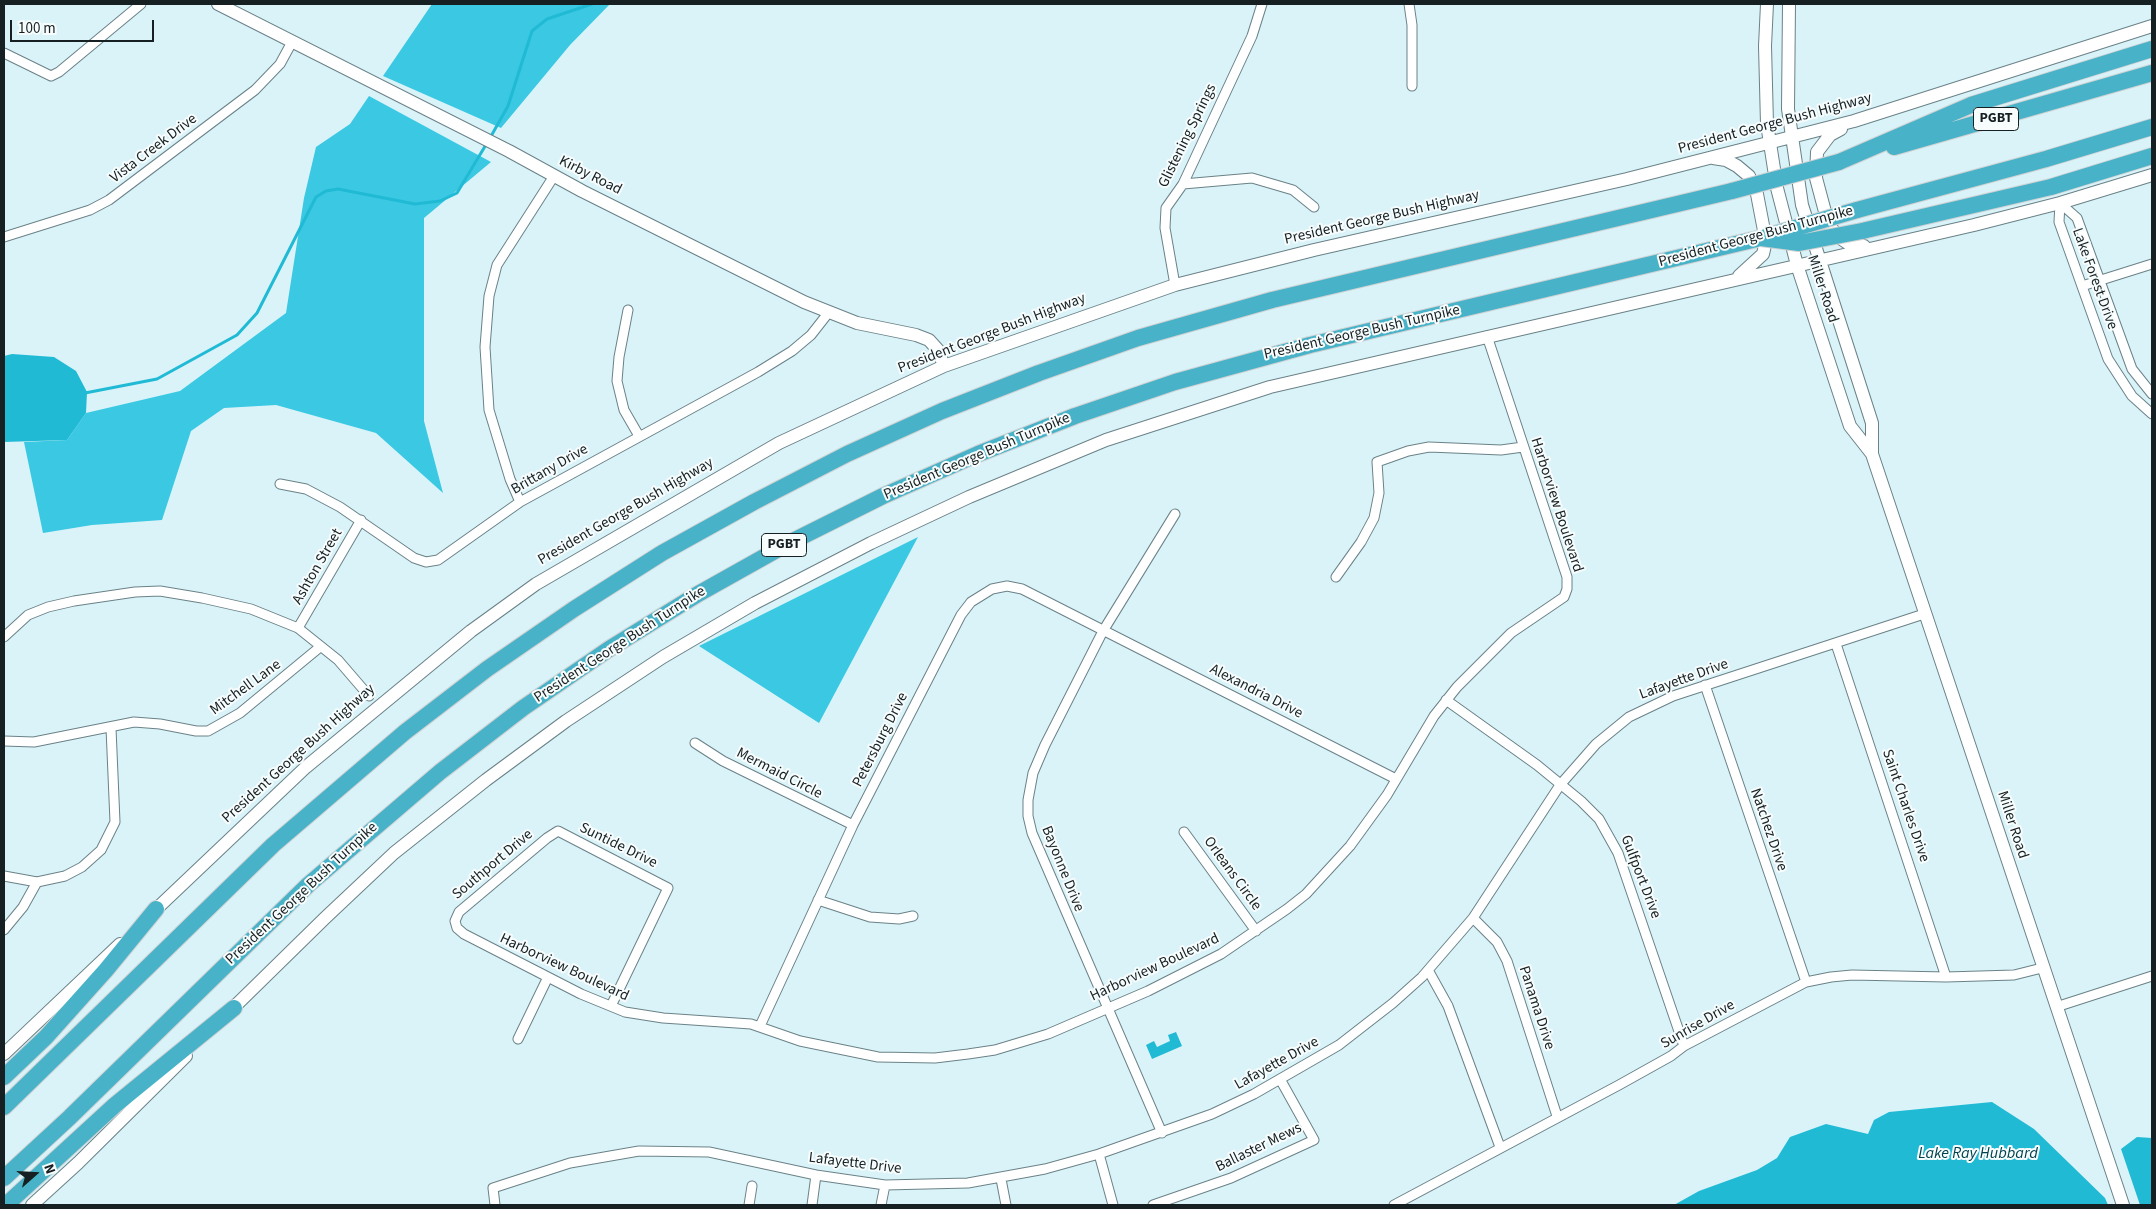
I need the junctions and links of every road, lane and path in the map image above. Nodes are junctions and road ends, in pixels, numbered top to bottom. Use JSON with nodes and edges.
{"nodes":[{"id":1,"x":141,"y":4,"type":"edge"},
{"id":2,"x":218,"y":4,"type":"edge"},
{"id":3,"x":1262,"y":4,"type":"edge"},
{"id":4,"x":1408,"y":4,"type":"edge"},
{"id":5,"x":1766,"y":4,"type":"edge"},
{"id":6,"x":1790,"y":4,"type":"edge"},
{"id":7,"x":2152,"y":26,"type":"edge"},
{"id":8,"x":292,"y":42,"type":"junction"},
{"id":9,"x":2152,"y":49,"type":"edge"},
{"id":10,"x":4,"y":53,"type":"edge"},
{"id":11,"x":2152,"y":74,"type":"edge"},
{"id":12,"x":1412,"y":86,"type":"dead end"},
{"id":13,"x":1854,"y":122,"type":"junction"},
{"id":14,"x":2152,"y":127,"type":"edge"},
{"id":15,"x":1791,"y":138,"type":"junction"},
{"id":16,"x":1770,"y":143,"type":"junction"},
{"id":17,"x":2152,"y":156,"type":"edge"},
{"id":18,"x":1710,"y":158,"type":"junction"},
{"id":19,"x":1839,"y":162,"type":"junction"},
{"id":20,"x":2152,"y":175,"type":"edge"},
{"id":21,"x":554,"y":176,"type":"junction"},
{"id":22,"x":1183,"y":184,"type":"junction"},
{"id":23,"x":2060,"y":203,"type":"junction"},
{"id":24,"x":1314,"y":207,"type":"dead end"},
{"id":25,"x":4,"y":236,"type":"edge"},
{"id":26,"x":1761,"y":238,"type":"junction"},
{"id":27,"x":1872,"y":248,"type":"junction"},
{"id":28,"x":1818,"y":260,"type":"junction"},
{"id":29,"x":2152,"y":264,"type":"edge"},
{"id":30,"x":1797,"y":265,"type":"junction"},
{"id":31,"x":1735,"y":279,"type":"junction"},
{"id":32,"x":2101,"y":279,"type":"junction"},
{"id":33,"x":1175,"y":285,"type":"junction"},
{"id":34,"x":2082,"y":286,"type":"junction"},
{"id":35,"x":628,"y":310,"type":"dead end"},
{"id":36,"x":829,"y":312,"type":"junction"},
{"id":37,"x":1487,"y":336,"type":"junction"},
{"id":38,"x":944,"y":366,"type":"junction"},
{"id":39,"x":2152,"y":394,"type":"edge"},
{"id":40,"x":2152,"y":414,"type":"edge"},
{"id":41,"x":639,"y":436,"type":"junction"},
{"id":42,"x":1523,"y":447,"type":"junction"},
{"id":43,"x":1872,"y":454,"type":"junction"},
{"id":44,"x":280,"y":484,"type":"dead end"},
{"id":45,"x":520,"y":502,"type":"junction"},
{"id":46,"x":1175,"y":514,"type":"dead end"},
{"id":47,"x":361,"y":520,"type":"junction"},
{"id":48,"x":1336,"y":577,"type":"dead end"},
{"id":49,"x":1924,"y":614,"type":"junction"},
{"id":50,"x":298,"y":628,"type":"junction"},
{"id":51,"x":1102,"y":630,"type":"junction"},
{"id":52,"x":4,"y":638,"type":"edge"},
{"id":53,"x":1836,"y":644,"type":"junction"},
{"id":54,"x":320,"y":647,"type":"junction"},
{"id":55,"x":1705,"y":686,"type":"junction"},
{"id":56,"x":369,"y":696,"type":"dead end"},
{"id":57,"x":1446,"y":700,"type":"junction"},
{"id":58,"x":111,"y":728,"type":"junction"},
{"id":59,"x":4,"y":741,"type":"edge"},
{"id":60,"x":695,"y":743,"type":"dead end"},
{"id":61,"x":1396,"y":779,"type":"junction"},
{"id":62,"x":1560,"y":785,"type":"junction"},
{"id":63,"x":853,"y":825,"type":"junction"},
{"id":64,"x":1184,"y":832,"type":"dead end"},
{"id":65,"x":554,"y":833,"type":"joint"},
{"id":66,"x":4,"y":876,"type":"edge"},
{"id":67,"x":37,"y":882,"type":"junction"},
{"id":68,"x":818,"y":900,"type":"junction"},
{"id":69,"x":156,"y":909,"type":"junction"},
{"id":70,"x":913,"y":916,"type":"dead end"},
{"id":71,"x":1473,"y":918,"type":"junction"},
{"id":72,"x":455,"y":921,"type":"joint"},
{"id":73,"x":4,"y":930,"type":"edge"},
{"id":74,"x":1256,"y":932,"type":"junction"},
{"id":75,"x":2042,"y":968,"type":"junction"},
{"id":76,"x":1428,"y":970,"type":"junction"},
{"id":77,"x":2152,"y":976,"type":"edge"},
{"id":78,"x":548,"y":977,"type":"junction"},
{"id":79,"x":1946,"y":977,"type":"junction"},
{"id":80,"x":1806,"y":982,"type":"junction"},
{"id":81,"x":611,"y":1006,"type":"junction"},
{"id":82,"x":1108,"y":1007,"type":"junction"},
{"id":83,"x":2056,"y":1007,"type":"junction"},
{"id":84,"x":234,"y":1008,"type":"junction"},
{"id":85,"x":760,"y":1026,"type":"junction"},
{"id":86,"x":518,"y":1039,"type":"dead end"},
{"id":87,"x":1684,"y":1046,"type":"junction"},
{"id":88,"x":4,"y":1054,"type":"edge"},
{"id":89,"x":4,"y":1077,"type":"edge"},
{"id":90,"x":1280,"y":1078,"type":"junction"},
{"id":91,"x":4,"y":1107,"type":"edge"},
{"id":92,"x":1557,"y":1116,"type":"junction"},
{"id":93,"x":1162,"y":1133,"type":"junction"},
{"id":94,"x":1500,"y":1147,"type":"junction"},
{"id":95,"x":1099,"y":1154,"type":"junction"},
{"id":96,"x":816,"y":1175,"type":"junction"},
{"id":97,"x":4,"y":1178,"type":"edge"},
{"id":98,"x":1001,"y":1179,"type":"junction"},
{"id":99,"x":885,"y":1185,"type":"junction"},
{"id":100,"x":752,"y":1186,"type":"dead end"},
{"id":101,"x":6,"y":1205,"type":"edge"},
{"id":102,"x":32,"y":1205,"type":"edge"},
{"id":103,"x":495,"y":1205,"type":"edge"},
{"id":104,"x":749,"y":1205,"type":"edge"},
{"id":105,"x":812,"y":1205,"type":"edge"},
{"id":106,"x":881,"y":1205,"type":"edge"},
{"id":107,"x":1006,"y":1205,"type":"edge"},
{"id":108,"x":1114,"y":1205,"type":"edge"},
{"id":109,"x":1153,"y":1205,"type":"edge"},
{"id":110,"x":1394,"y":1205,"type":"edge"},
{"id":111,"x":2123,"y":1205,"type":"edge"}],
"edges":[{"from":1,"to":10,"type":"street"},
{"from":2,"to":8,"type":"main road","name":"Kirby Road"},
{"from":3,"to":22,"type":"street","name":"Glistening Springs"},
{"from":4,"to":12,"type":"street"},
{"from":5,"to":16,"type":"main road","name":"Miller Road"},
{"from":6,"to":15,"type":"main road","name":"Miller Road"},
{"from":7,"to":13,"type":"main road","name":"President George Bush Highway"},
{"from":8,"to":21,"type":"main road","name":"Kirby Road"},
{"from":8,"to":25,"type":"street","name":"Vista Creek Drive"},
{"from":9,"to":19,"type":"highway"},
{"from":11,"to":19,"type":"highway","number":"PGBT"},
{"from":13,"to":15,"type":"main road","name":"President George Bush Highway"},
{"from":13,"to":27,"type":"main road"},
{"from":14,"to":26,"type":"highway","name":"President George Bush Turnpike","number":"PGBT","bridge":true},
{"from":15,"to":16,"type":"main road","name":"President George Bush Highway"},
{"from":15,"to":28,"type":"main road","name":"Miller Road"},
{"from":16,"to":18,"type":"main road","name":"President George Bush Highway"},
{"from":16,"to":30,"type":"main road","name":"Miller Road"},
{"from":17,"to":26,"type":"highway","bridge":true},
{"from":18,"to":31,"type":"main road"},
{"from":18,"to":33,"type":"main road","name":"President George Bush Highway"},
{"from":19,"to":91,"type":"highway","number":"PGBT","bridge":true},
{"from":20,"to":23,"type":"main road"},
{"from":21,"to":36,"type":"main road","name":"Kirby Road"},
{"from":21,"to":45,"type":"street"},
{"from":22,"to":24,"type":"street"},
{"from":22,"to":33,"type":"street","name":"Glistening Springs"},
{"from":23,"to":27,"type":"main road"},
{"from":23,"to":32,"type":"street","name":"Lake Forest Drive"},
{"from":23,"to":34,"type":"street","name":"Lake Forest Drive"},
{"from":26,"to":97,"type":"highway","name":"President George Bush Turnpike","number":"PGBT"},
{"from":27,"to":28,"type":"main road"},
{"from":28,"to":30,"type":"main road"},
{"from":28,"to":43,"type":"main road","name":"Miller Road"},
{"from":29,"to":32,"type":"street"},
{"from":30,"to":31,"type":"main road"},
{"from":30,"to":43,"type":"main road","name":"Miller Road"},
{"from":31,"to":37,"type":"main road"},
{"from":32,"to":34,"type":"street"},
{"from":32,"to":39,"type":"street","name":"Lake Forest Drive"},
{"from":33,"to":38,"type":"main road","name":"President George Bush Highway"},
{"from":34,"to":40,"type":"street","name":"Lake Forest Drive"},
{"from":35,"to":41,"type":"street"},
{"from":36,"to":38,"type":"main road","name":"Kirby Road"},
{"from":36,"to":41,"type":"street","name":"Brittany Drive"},
{"from":37,"to":42,"type":"street","name":"Harborview Boulevard"},
{"from":37,"to":84,"type":"main road"},
{"from":38,"to":69,"type":"main road","name":"President George Bush Highway"},
{"from":41,"to":45,"type":"street","name":"Brittany Drive"},
{"from":42,"to":48,"type":"street"},
{"from":42,"to":57,"type":"street","name":"Harborview Boulevard"},
{"from":43,"to":49,"type":"main road","name":"Miller Road"},
{"from":44,"to":47,"type":"street","name":"Brittany Drive"},
{"from":45,"to":47,"type":"street","name":"Brittany Drive"},
{"from":46,"to":51,"type":"street","name":"Bayonne Drive"},
{"from":47,"to":50,"type":"street","name":"Ashton Street"},
{"from":49,"to":53,"type":"street","name":"Lafayette Drive"},
{"from":49,"to":75,"type":"main road","name":"Miller Road"},
{"from":50,"to":52,"type":"street"},
{"from":50,"to":54,"type":"street"},
{"from":51,"to":61,"type":"street","name":"Alexandria Drive"},
{"from":51,"to":63,"type":"street","name":"Petersburg Drive"},
{"from":51,"to":82,"type":"street","name":"Bayonne Drive"},
{"from":53,"to":55,"type":"street","name":"Lafayette Drive"},
{"from":53,"to":79,"type":"street","name":"Saint Charles Drive"},
{"from":54,"to":56,"type":"street"},
{"from":54,"to":58,"type":"street","name":"Mitchell Lane"},
{"from":55,"to":62,"type":"street","name":"Lafayette Drive"},
{"from":55,"to":80,"type":"street","name":"Natchez Drive"},
{"from":57,"to":61,"type":"street","name":"Harborview Boulevard"},
{"from":57,"to":62,"type":"street","name":"Gulfport Drive"},
{"from":58,"to":59,"type":"street","name":"Mitchell Lane"},
{"from":58,"to":67,"type":"street"},
{"from":60,"to":63,"type":"street","name":"Mermaid Circle"},
{"from":61,"to":74,"type":"street","name":"Harborview Boulevard"},
{"from":62,"to":71,"type":"street","name":"Lafayette Drive"},
{"from":62,"to":87,"type":"street","name":"Gulfport Drive"},
{"from":63,"to":68,"type":"street","name":"Petersburg Drive"},
{"from":64,"to":74,"type":"street","name":"Orleans Circle"},
{"from":65,"to":72,"type":"street","name":"Southport Drive"},
{"from":65,"to":81,"type":"street","name":"Suntide Drive"},
{"from":66,"to":67,"type":"street"},
{"from":67,"to":73,"type":"street"},
{"from":68,"to":70,"type":"street"},
{"from":68,"to":85,"type":"street","name":"Petersburg Drive"},
{"from":69,"to":88,"type":"main road","name":"President George Bush Highway"},
{"from":69,"to":89,"type":"highway"},
{"from":71,"to":76,"type":"street","name":"Lafayette Drive"},
{"from":71,"to":92,"type":"street","name":"Panama Drive"},
{"from":72,"to":78,"type":"street","name":"Harborview Boulevard"},
{"from":74,"to":82,"type":"street","name":"Harborview Boulevard"},
{"from":75,"to":79,"type":"street","name":"Sunrise Drive"},
{"from":75,"to":83,"type":"main road","name":"Miller Road"},
{"from":76,"to":90,"type":"street","name":"Lafayette Drive"},
{"from":76,"to":94,"type":"street"},
{"from":77,"to":83,"type":"street"},
{"from":78,"to":81,"type":"street","name":"Harborview Boulevard"},
{"from":78,"to":86,"type":"street"},
{"from":79,"to":80,"type":"street","name":"Sunrise Drive"},
{"from":80,"to":87,"type":"street","name":"Sunrise Drive"},
{"from":81,"to":85,"type":"street","name":"Harborview Boulevard"},
{"from":82,"to":85,"type":"street","name":"Harborview Boulevard"},
{"from":82,"to":93,"type":"street","name":"Bayonne Drive"},
{"from":83,"to":111,"type":"main road","name":"Miller Road"},
{"from":84,"to":101,"type":"highway"},
{"from":84,"to":102,"type":"main road"},
{"from":87,"to":92,"type":"street","name":"Sunrise Drive"},
{"from":90,"to":93,"type":"street","name":"Lafayette Drive"},
{"from":90,"to":109,"type":"street","name":"Ballaster Mews"},
{"from":92,"to":94,"type":"street","name":"Sunrise Drive"},
{"from":93,"to":95,"type":"street","name":"Lafayette Drive"},
{"from":94,"to":110,"type":"street","name":"Sunrise Drive"},
{"from":95,"to":98,"type":"street","name":"Lafayette Drive"},
{"from":95,"to":108,"type":"street"},
{"from":96,"to":99,"type":"street","name":"Lafayette Drive"},
{"from":96,"to":103,"type":"street","name":"Lafayette Drive"},
{"from":96,"to":105,"type":"street"},
{"from":98,"to":99,"type":"street","name":"Lafayette Drive"},
{"from":98,"to":107,"type":"street"},
{"from":99,"to":106,"type":"street"},
{"from":100,"to":104,"type":"street"}]}
